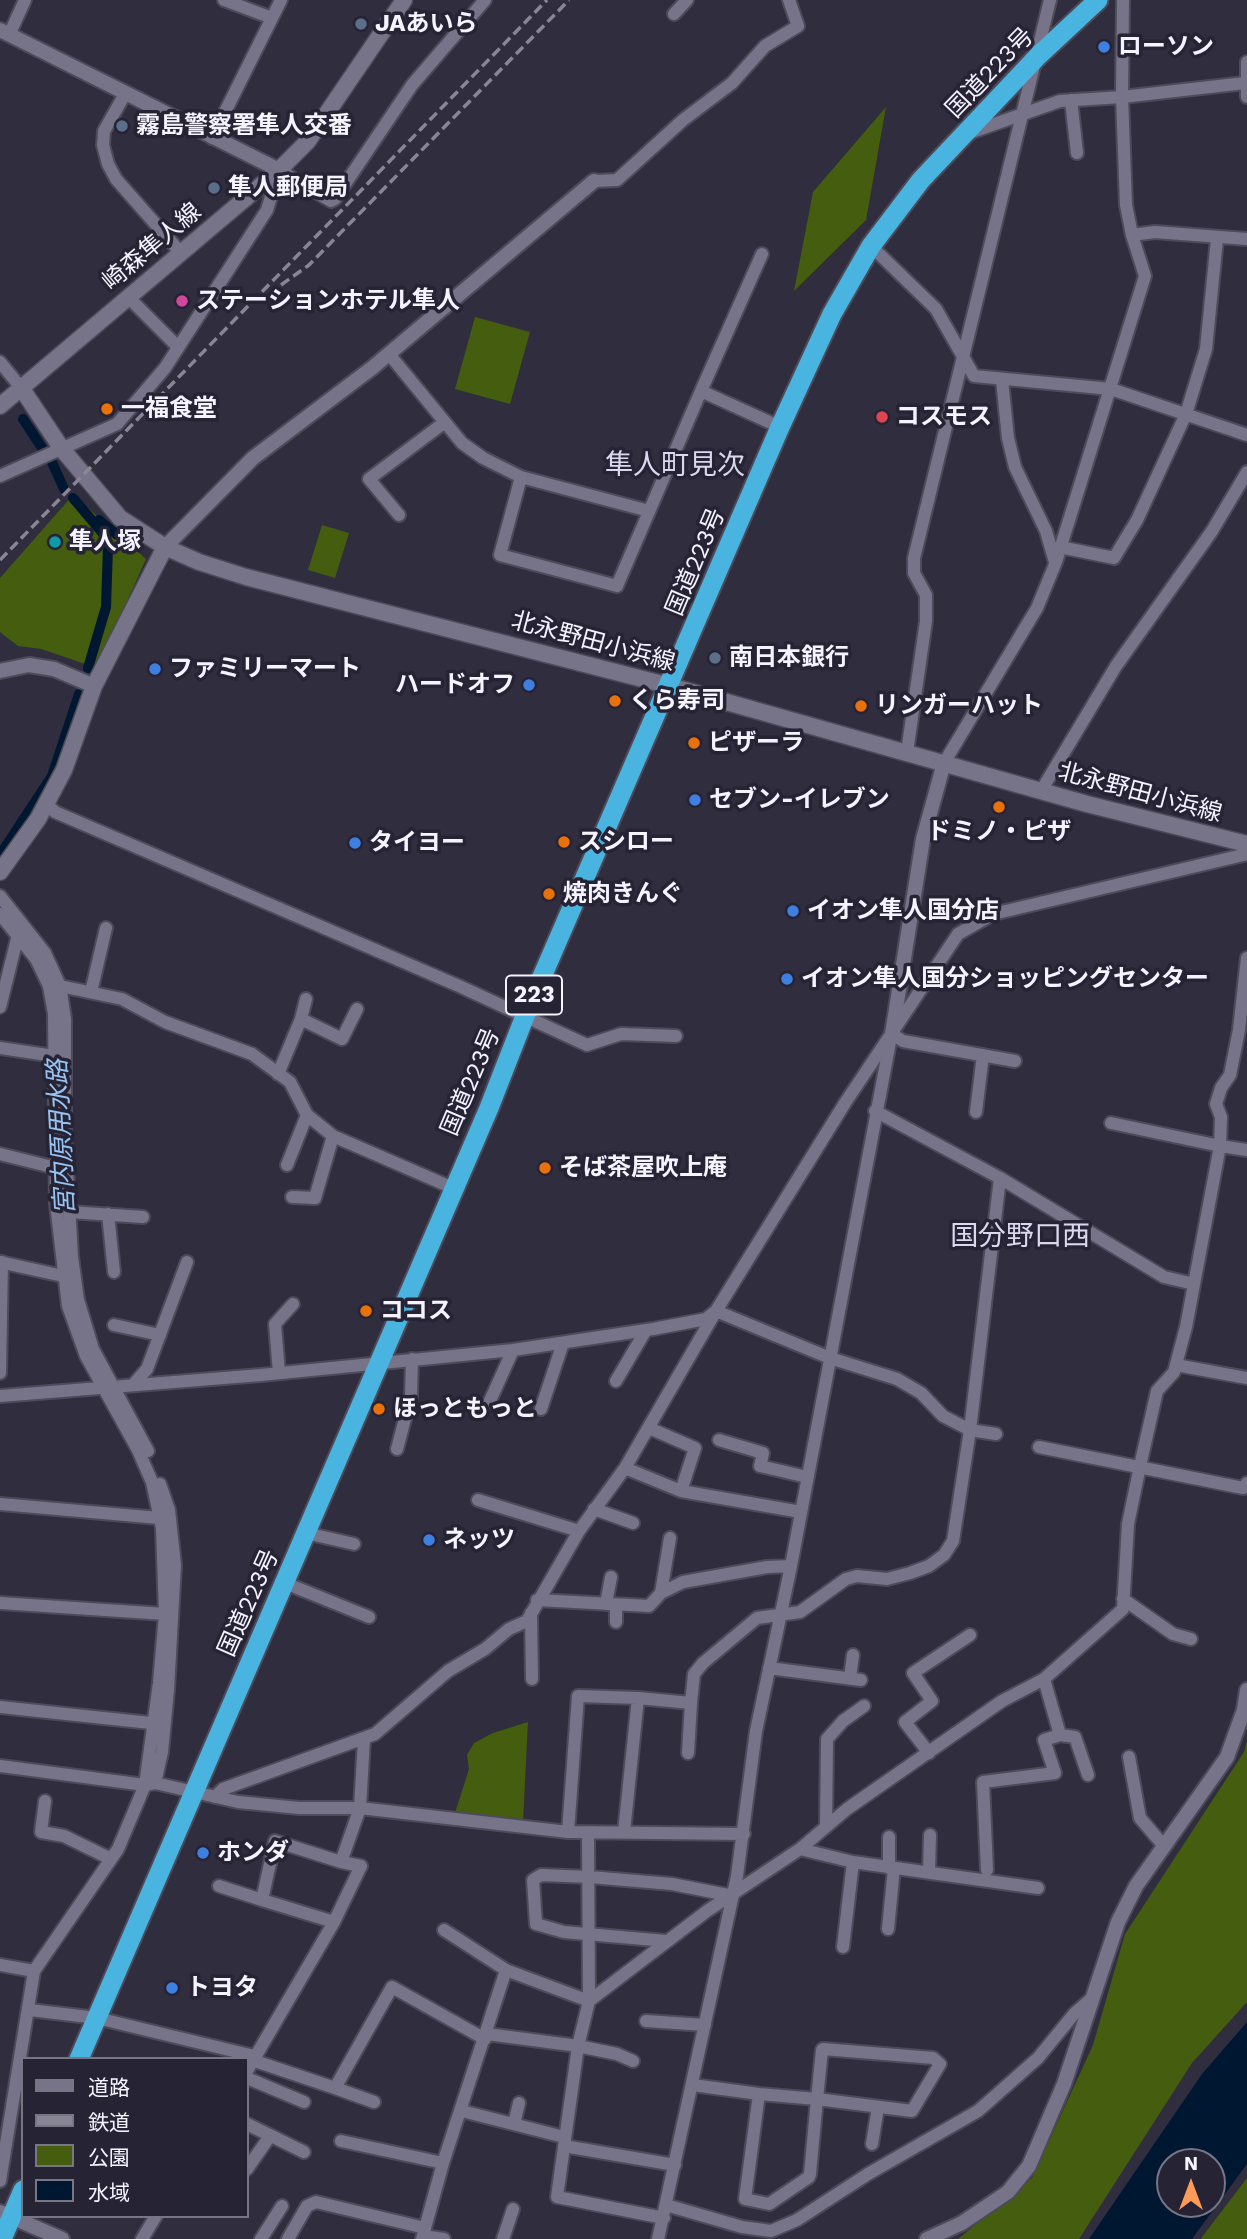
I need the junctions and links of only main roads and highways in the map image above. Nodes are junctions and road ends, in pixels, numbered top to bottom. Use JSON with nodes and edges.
{"nodes":[{"id":1,"x":404,"y":0,"type":"edge"},
{"id":2,"x":1098,"y":0,"type":"edge"},
{"id":3,"x":22,"y":389,"type":"junction"},
{"id":4,"x":0,"y":406,"type":"edge"},
{"id":5,"x":165,"y":547,"type":"junction"},
{"id":6,"x":670,"y":686,"type":"junction"},
{"id":7,"x":1247,"y":844,"type":"edge"},
{"id":8,"x":0,"y":872,"type":"edge"},
{"id":9,"x":80,"y":2057,"type":"edge"},
{"id":10,"x":21,"y":2193,"type":"edge"},
{"id":11,"x":6,"y":2214,"type":"edge"},
{"id":12,"x":2,"y":2239,"type":"edge"}],
"edges":[{"from":1,"to":3,"type":"main road","name":"崎森隼人線"},
{"from":2,"to":6,"type":"highway","name":"国道223号","number":"223"},
{"from":3,"to":4,"type":"main road"},
{"from":3,"to":5,"type":"main road","name":"北永野田小浜線"},
{"from":5,"to":6,"type":"main road","name":"北永野田小浜線"},
{"from":5,"to":8,"type":"main road"},
{"from":6,"to":7,"type":"main road","name":"北永野田小浜線"},
{"from":6,"to":9,"type":"highway","name":"国道223号","number":"223"},
{"from":10,"to":11,"type":"highway"},
{"from":11,"to":12,"type":"highway"}]}
